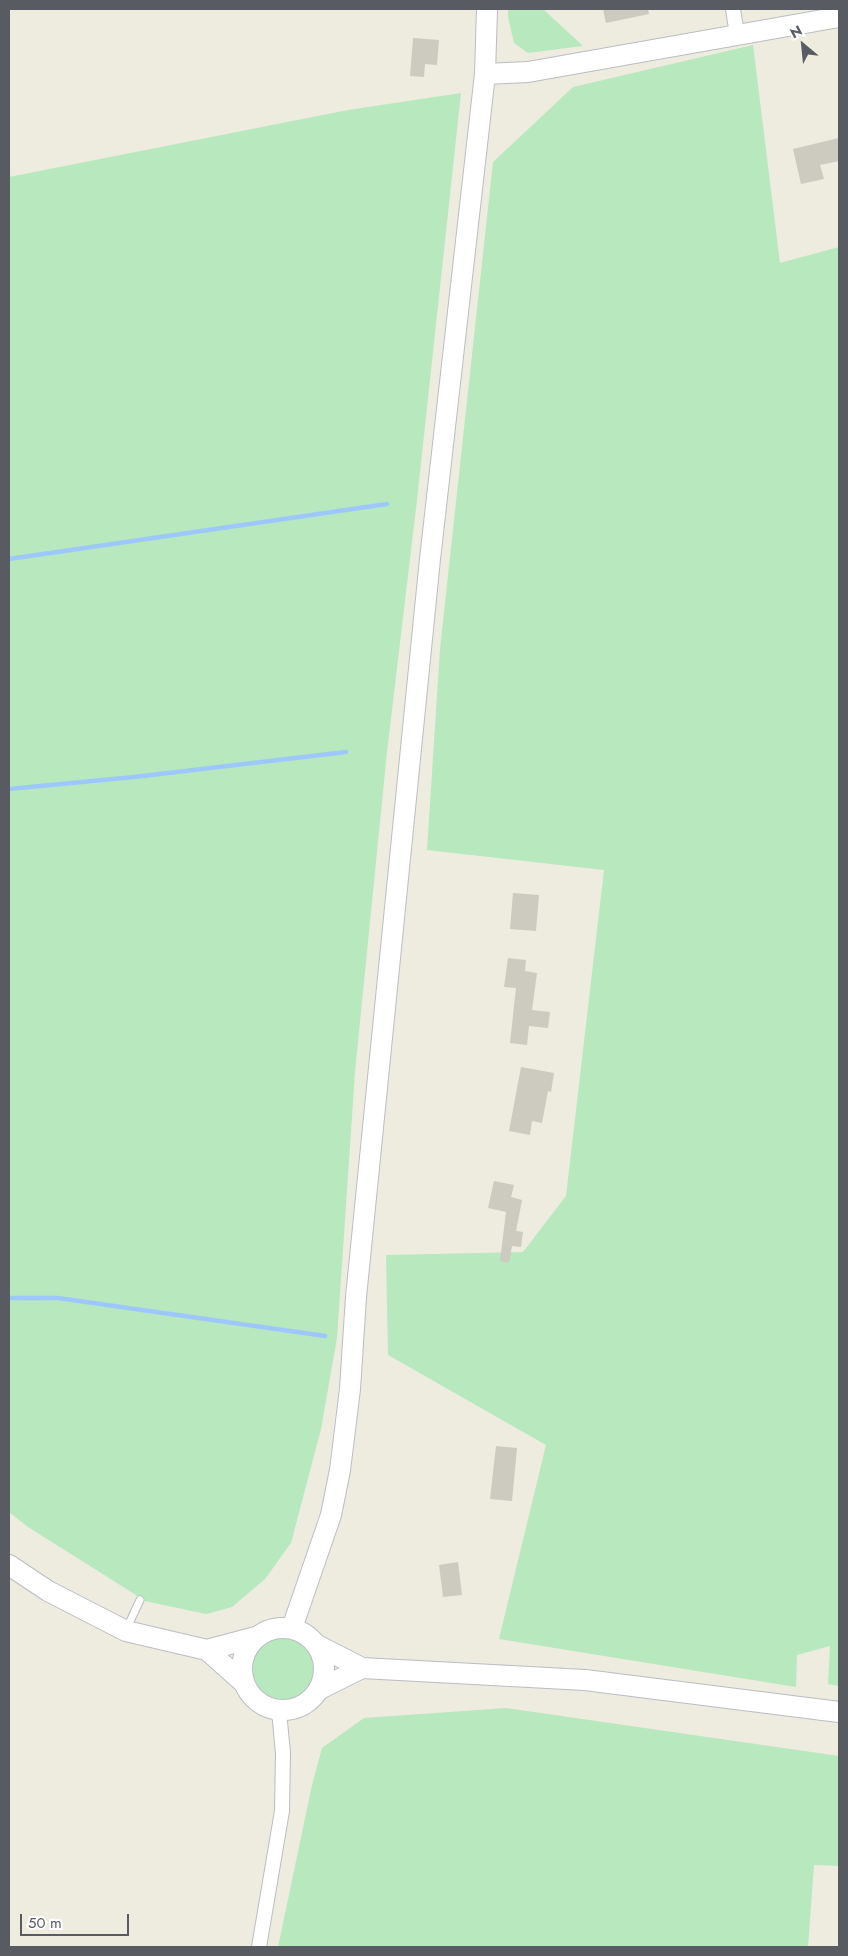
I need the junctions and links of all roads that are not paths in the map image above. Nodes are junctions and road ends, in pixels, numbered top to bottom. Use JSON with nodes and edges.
{"nodes":[{"id":1,"x":487,"y":9,"type":"edge"},
{"id":2,"x":733,"y":9,"type":"edge"},
{"id":3,"x":839,"y":17,"type":"edge"},
{"id":4,"x":738,"y":35,"type":"junction"},
{"id":5,"x":485,"y":74,"type":"junction"},
{"id":6,"x":9,"y":1565,"type":"edge"},
{"id":7,"x":140,"y":1600,"type":"dead end"},
{"id":8,"x":292,"y":1628,"type":"junction"},
{"id":9,"x":126,"y":1631,"type":"junction"},
{"id":10,"x":256,"y":1637,"type":"junction"},
{"id":11,"x":318,"y":1645,"type":"junction"},
{"id":12,"x":207,"y":1650,"type":"junction"},
{"id":13,"x":362,"y":1668,"type":"junction"},
{"id":14,"x":244,"y":1683,"type":"junction"},
{"id":15,"x":320,"y":1689,"type":"junction"},
{"id":16,"x":279,"y":1711,"type":"junction"},
{"id":17,"x":839,"y":1712,"type":"edge"},
{"id":18,"x":259,"y":1947,"type":"edge"}],
"edges":[{"from":1,"to":5,"type":"street"},
{"from":2,"to":4,"type":"street"},
{"from":3,"to":4,"type":"street"},
{"from":4,"to":5,"type":"street"},
{"from":5,"to":8,"type":"street"},
{"from":6,"to":9,"type":"street"},
{"from":7,"to":9,"type":"lane"},
{"from":8,"to":10,"type":"street"},
{"from":8,"to":11,"type":"street"},
{"from":9,"to":12,"type":"street"},
{"from":10,"to":12,"type":"street"},
{"from":10,"to":14,"type":"street"},
{"from":11,"to":13,"type":"street"},
{"from":11,"to":15,"type":"street"},
{"from":12,"to":14,"type":"street"},
{"from":13,"to":15,"type":"street"},
{"from":13,"to":17,"type":"street"},
{"from":14,"to":16,"type":"street"},
{"from":15,"to":16,"type":"street"},
{"from":16,"to":18,"type":"street"}]}
